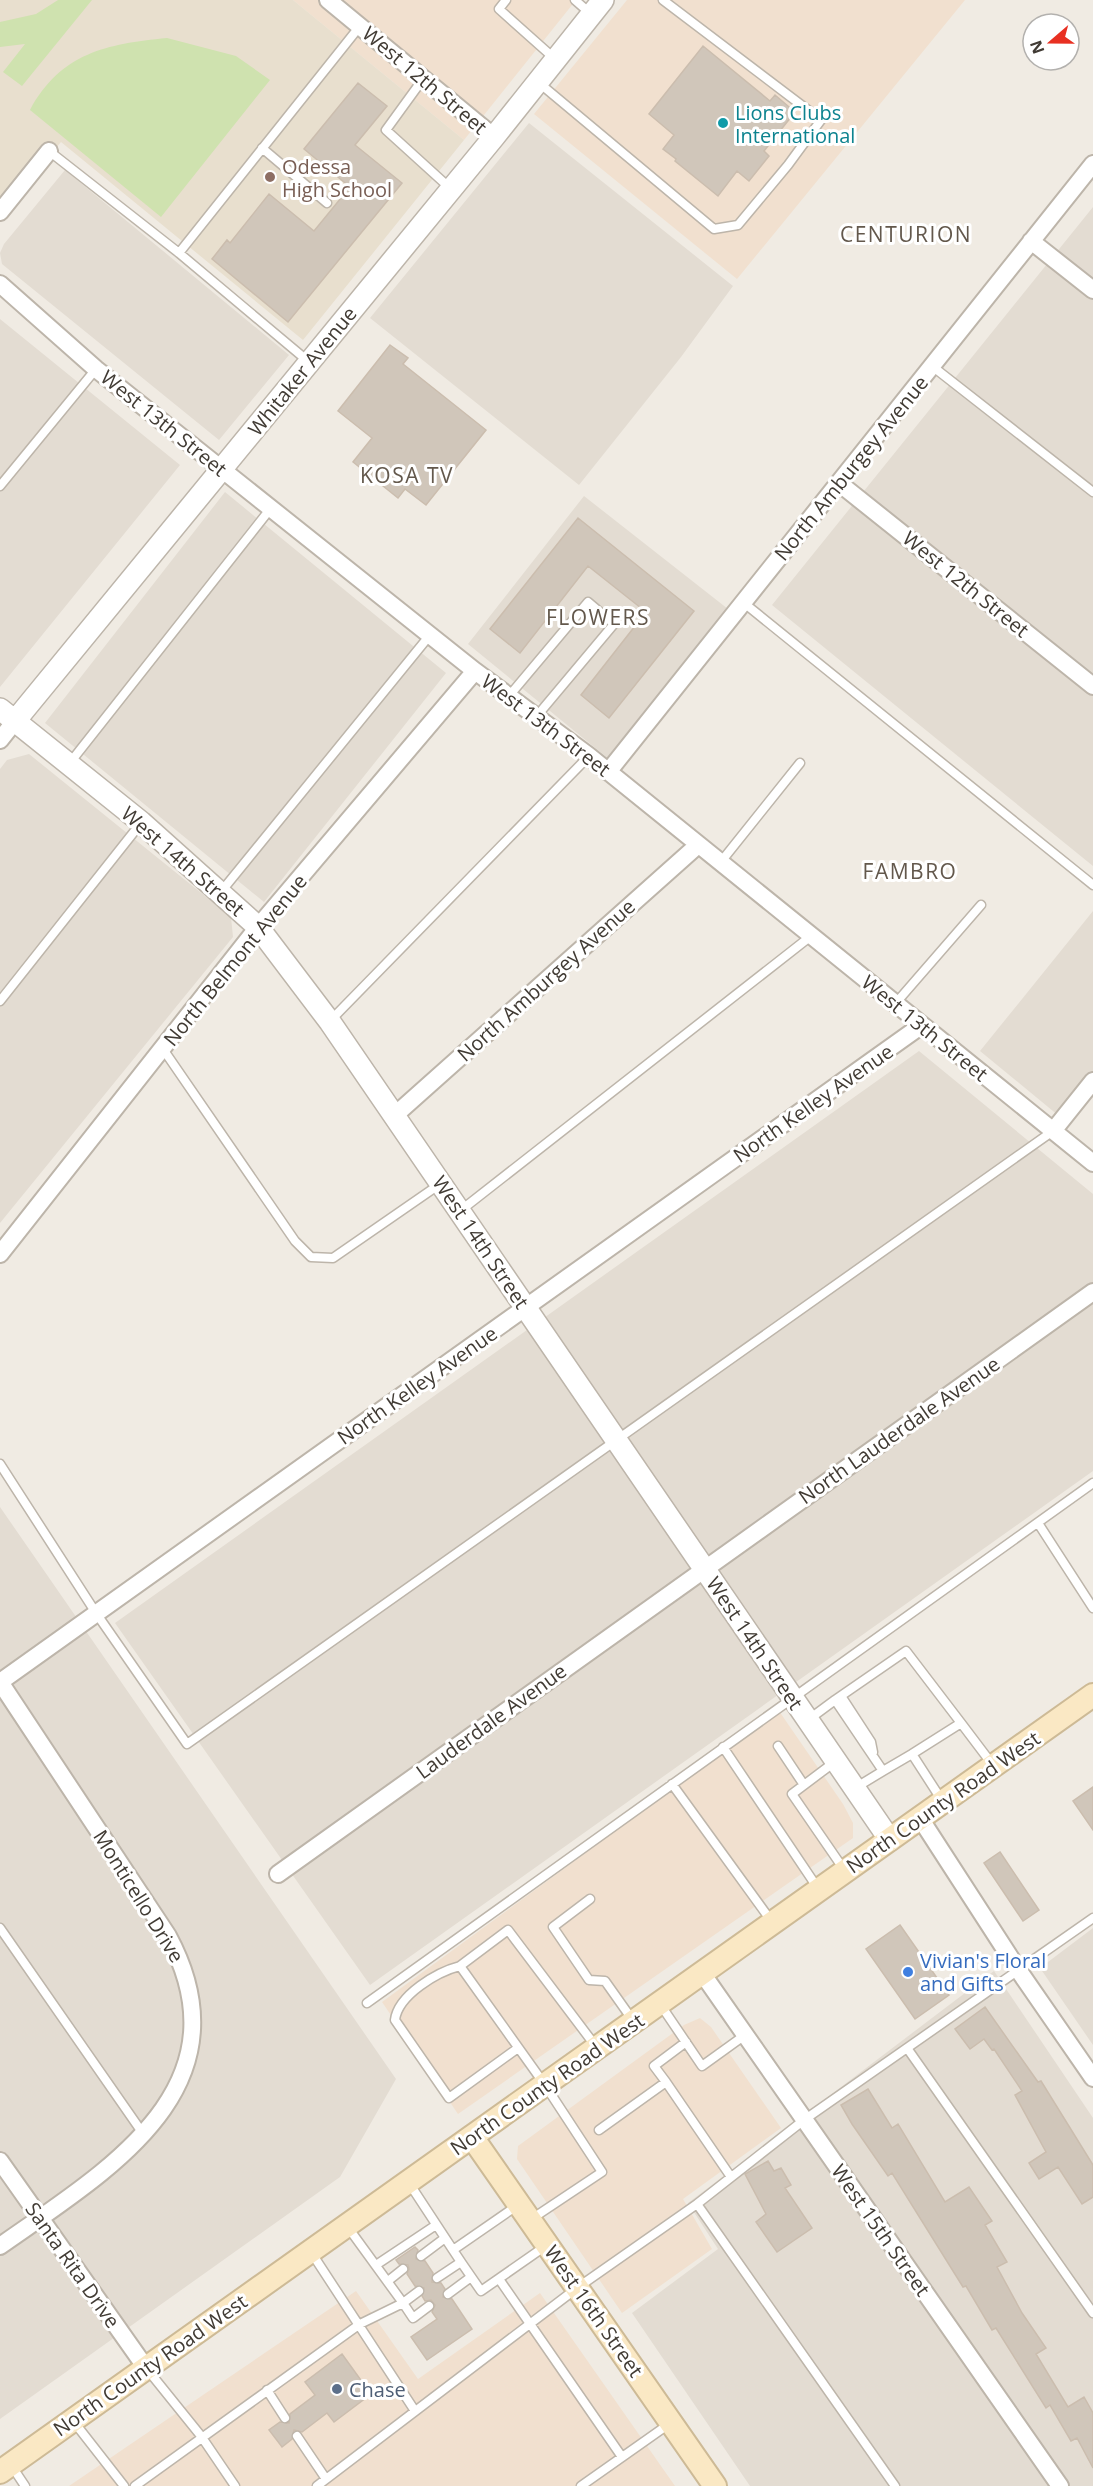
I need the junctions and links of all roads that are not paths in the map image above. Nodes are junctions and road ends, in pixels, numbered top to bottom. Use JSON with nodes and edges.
{"nodes":[{"id":1,"x":328,"y":0,"type":"edge"},
{"id":2,"x":506,"y":0,"type":"edge"},
{"id":3,"x":575,"y":0,"type":"edge"},
{"id":4,"x":663,"y":0,"type":"edge"},
{"id":5,"x":597,"y":7,"type":"edge"},
{"id":6,"x":360,"y":26,"type":"junction"},
{"id":7,"x":555,"y":60,"type":"junction"},
{"id":8,"x":423,"y":79,"type":"junction"},
{"id":9,"x":538,"y":82,"type":"junction"},
{"id":10,"x":494,"y":137,"type":"junction"},
{"id":11,"x":262,"y":148,"type":"junction"},
{"id":12,"x":49,"y":151,"type":"joint"},
{"id":13,"x":1093,"y":164,"type":"edge"},
{"id":14,"x":451,"y":189,"type":"junction"},
{"id":15,"x":327,"y":203,"type":"dead end"},
{"id":16,"x":0,"y":212,"type":"edge"},
{"id":17,"x":1031,"y":241,"type":"junction"},
{"id":18,"x":179,"y":253,"type":"junction"},
{"id":19,"x":0,"y":284,"type":"edge"},
{"id":20,"x":1093,"y":290,"type":"edge"},
{"id":21,"x":310,"y":362,"type":"junction"},
{"id":22,"x":932,"y":366,"type":"junction"},
{"id":23,"x":96,"y":369,"type":"junction"},
{"id":24,"x":222,"y":469,"type":"junction"},
{"id":25,"x":839,"y":483,"type":"junction"},
{"id":26,"x":0,"y":486,"type":"edge"},
{"id":27,"x":1093,"y":492,"type":"edge"},
{"id":28,"x":271,"y":508,"type":"junction"},
{"id":29,"x":744,"y":603,"type":"junction"},
{"id":30,"x":430,"y":635,"type":"junction"},
{"id":31,"x":475,"y":671,"type":"junction"},
{"id":32,"x":1093,"y":686,"type":"edge"},
{"id":33,"x":509,"y":696,"type":"junction"},
{"id":34,"x":8,"y":715,"type":"edge"},
{"id":35,"x":536,"y":717,"type":"junction"},
{"id":36,"x":0,"y":740,"type":"edge"},
{"id":37,"x":589,"y":756,"type":"junction"},
{"id":38,"x":800,"y":763,"type":"dead end"},
{"id":39,"x":69,"y":765,"type":"junction"},
{"id":40,"x":608,"y":772,"type":"junction"},
{"id":41,"x":141,"y":822,"type":"junction"},
{"id":42,"x":698,"y":845,"type":"junction"},
{"id":43,"x":720,"y":862,"type":"junction"},
{"id":44,"x":1093,"y":885,"type":"edge"},
{"id":45,"x":220,"y":893,"type":"junction"},
{"id":46,"x":981,"y":905,"type":"dead end"},
{"id":47,"x":258,"y":927,"type":"junction"},
{"id":48,"x":811,"y":936,"type":"junction"},
{"id":49,"x":0,"y":1001,"type":"edge"},
{"id":50,"x":896,"y":1004,"type":"junction"},
{"id":51,"x":330,"y":1022,"type":"junction"},
{"id":52,"x":922,"y":1025,"type":"junction"},
{"id":53,"x":163,"y":1049,"type":"junction"},
{"id":54,"x":1093,"y":1081,"type":"edge"},
{"id":55,"x":394,"y":1116,"type":"junction"},
{"id":56,"x":1053,"y":1131,"type":"junction"},
{"id":57,"x":1093,"y":1163,"type":"edge"},
{"id":58,"x":440,"y":1183,"type":"junction"},
{"id":59,"x":460,"y":1211,"type":"junction"},
{"id":60,"x":0,"y":1254,"type":"edge"},
{"id":61,"x":1093,"y":1292,"type":"edge"},
{"id":62,"x":526,"y":1308,"type":"junction"},
{"id":63,"x":616,"y":1441,"type":"junction"},
{"id":64,"x":0,"y":1464,"type":"edge"},
{"id":65,"x":1093,"y":1483,"type":"edge"},
{"id":66,"x":1038,"y":1522,"type":"junction"},
{"id":67,"x":704,"y":1568,"type":"junction"},
{"id":68,"x":1093,"y":1608,"type":"edge"},
{"id":69,"x":96,"y":1613,"type":"junction"},
{"id":70,"x":0,"y":1682,"type":"edge"},
{"id":71,"x":1093,"y":1695,"type":"edge"},
{"id":72,"x":793,"y":1698,"type":"junction"},
{"id":73,"x":838,"y":1698,"type":"junction"},
{"id":74,"x":808,"y":1720,"type":"junction"},
{"id":75,"x":961,"y":1723,"type":"junction"},
{"id":76,"x":778,"y":1746,"type":"dead end"},
{"id":77,"x":723,"y":1747,"type":"junction"},
{"id":78,"x":912,"y":1754,"type":"junction"},
{"id":79,"x":836,"y":1761,"type":"junction"},
{"id":80,"x":994,"y":1766,"type":"junction"},
{"id":81,"x":883,"y":1771,"type":"junction"},
{"id":82,"x":672,"y":1784,"type":"junction"},
{"id":83,"x":804,"y":1785,"type":"junction"},
{"id":84,"x":855,"y":1789,"type":"junction"},
{"id":85,"x":943,"y":1802,"type":"junction"},
{"id":86,"x":920,"y":1818,"type":"junction"},
{"id":87,"x":890,"y":1840,"type":"junction"},
{"id":88,"x":845,"y":1871,"type":"junction"},
{"id":89,"x":278,"y":1874,"type":"dead end"},
{"id":90,"x":819,"y":1890,"type":"junction"},
{"id":91,"x":590,"y":1899,"type":"dead end"},
{"id":92,"x":1093,"y":1918,"type":"edge"},
{"id":93,"x":772,"y":1923,"type":"junction"},
{"id":94,"x":0,"y":1928,"type":"edge"},
{"id":95,"x":460,"y":1966,"type":"junction"},
{"id":96,"x":1019,"y":1971,"type":"junction"},
{"id":97,"x":702,"y":1973,"type":"junction"},
{"id":98,"x":368,"y":2003,"type":"dead end"},
{"id":99,"x":660,"y":2003,"type":"junction"},
{"id":100,"x":634,"y":2022,"type":"junction"},
{"id":101,"x":745,"y":2035,"type":"junction"},
{"id":102,"x":686,"y":2042,"type":"junction"},
{"id":103,"x":518,"y":2048,"type":"junction"},
{"id":104,"x":597,"y":2048,"type":"junction"},
{"id":105,"x":907,"y":2048,"type":"junction"},
{"id":106,"x":1093,"y":2078,"type":"edge"},
{"id":107,"x":666,"y":2082,"type":"junction"},
{"id":108,"x":545,"y":2085,"type":"junction"},
{"id":109,"x":804,"y":2120,"type":"junction"},
{"id":110,"x":599,"y":2130,"type":"dead end"},
{"id":111,"x":144,"y":2135,"type":"junction"},
{"id":112,"x":472,"y":2137,"type":"junction"},
{"id":113,"x":0,"y":2161,"type":"edge"},
{"id":114,"x":731,"y":2177,"type":"junction"},
{"id":115,"x":408,"y":2182,"type":"junction"},
{"id":116,"x":696,"y":2204,"type":"junction"},
{"id":117,"x":525,"y":2212,"type":"junction"},
{"id":118,"x":40,"y":2218,"type":"junction"},
{"id":119,"x":436,"y":2225,"type":"junction"},
{"id":120,"x":347,"y":2226,"type":"junction"},
{"id":121,"x":445,"y":2238,"type":"junction"},
{"id":122,"x":547,"y":2245,"type":"junction"},
{"id":123,"x":0,"y":2246,"type":"edge"},
{"id":124,"x":453,"y":2250,"type":"junction"},
{"id":125,"x":310,"y":2252,"type":"junction"},
{"id":126,"x":422,"y":2256,"type":"dead end"},
{"id":127,"x":460,"y":2262,"type":"junction"},
{"id":128,"x":376,"y":2265,"type":"junction"},
{"id":129,"x":403,"y":2269,"type":"dead end"},
{"id":130,"x":471,"y":2277,"type":"junction"},
{"id":131,"x":437,"y":2278,"type":"dead end"},
{"id":132,"x":499,"y":2279,"type":"junction"},
{"id":133,"x":388,"y":2281,"type":"junction"},
{"id":134,"x":577,"y":2288,"type":"junction"},
{"id":135,"x":419,"y":2291,"type":"dead end"},
{"id":136,"x":448,"y":2294,"type":"dead end"},
{"id":137,"x":403,"y":2303,"type":"junction"},
{"id":138,"x":429,"y":2306,"type":"dead end"},
{"id":139,"x":1093,"y":2313,"type":"edge"},
{"id":140,"x":531,"y":2323,"type":"junction"},
{"id":141,"x":360,"y":2324,"type":"junction"},
{"id":142,"x":146,"y":2368,"type":"junction"},
{"id":143,"x":267,"y":2390,"type":"junction"},
{"id":144,"x":415,"y":2411,"type":"junction"},
{"id":145,"x":285,"y":2418,"type":"dead end"},
{"id":146,"x":73,"y":2420,"type":"junction"},
{"id":147,"x":671,"y":2423,"type":"junction"},
{"id":148,"x":201,"y":2436,"type":"junction"},
{"id":149,"x":297,"y":2436,"type":"dead end"},
{"id":150,"x":622,"y":2457,"type":"junction"},
{"id":151,"x":5,"y":2468,"type":"edge"},
{"id":152,"x":592,"y":2478,"type":"junction"},
{"id":153,"x":326,"y":2479,"type":"junction"},
{"id":154,"x":141,"y":2484,"type":"edge"},
{"id":155,"x":25,"y":2486,"type":"edge"},
{"id":156,"x":124,"y":2486,"type":"edge"},
{"id":157,"x":235,"y":2486,"type":"edge"},
{"id":158,"x":317,"y":2486,"type":"edge"},
{"id":159,"x":581,"y":2486,"type":"edge"},
{"id":160,"x":598,"y":2486,"type":"edge"},
{"id":161,"x":715,"y":2486,"type":"edge"},
{"id":162,"x":895,"y":2486,"type":"edge"},
{"id":163,"x":1060,"y":2486,"type":"edge"}],
"edges":[{"from":1,"to":6,"type":"street","name":"West 12th Street"},
{"from":2,"to":7,"type":"lane"},
{"from":3,"to":5,"type":"lane"},
{"from":4,"to":9,"type":"lane"},
{"from":5,"to":7,"type":"street","name":"Whitaker Avenue"},
{"from":6,"to":8,"type":"street","name":"West 12th Street"},
{"from":6,"to":11,"type":"lane"},
{"from":7,"to":9,"type":"street","name":"Whitaker Avenue"},
{"from":8,"to":10,"type":"street","name":"West 12th Street"},
{"from":8,"to":14,"type":"lane"},
{"from":9,"to":10,"type":"street","name":"Whitaker Avenue"},
{"from":10,"to":14,"type":"street","name":"Whitaker Avenue"},
{"from":11,"to":15,"type":"lane"},
{"from":11,"to":18,"type":"lane"},
{"from":12,"to":16,"type":"street"},
{"from":12,"to":18,"type":"lane"},
{"from":13,"to":17,"type":"street","name":"North Amburgey Avenue"},
{"from":14,"to":21,"type":"street","name":"Whitaker Avenue"},
{"from":17,"to":20,"type":"street"},
{"from":17,"to":22,"type":"street","name":"North Amburgey Avenue"},
{"from":18,"to":21,"type":"lane"},
{"from":19,"to":23,"type":"street","name":"West 13th Street"},
{"from":21,"to":24,"type":"street","name":"Whitaker Avenue"},
{"from":22,"to":25,"type":"street","name":"North Amburgey Avenue"},
{"from":22,"to":27,"type":"lane"},
{"from":23,"to":24,"type":"street","name":"West 13th Street"},
{"from":23,"to":26,"type":"lane"},
{"from":24,"to":28,"type":"street","name":"West 13th Street"},
{"from":24,"to":34,"type":"street","name":"Whitaker Avenue"},
{"from":25,"to":29,"type":"street","name":"North Amburgey Avenue"},
{"from":25,"to":32,"type":"street","name":"West 12th Street"},
{"from":28,"to":30,"type":"street","name":"West 13th Street"},
{"from":28,"to":39,"type":"lane"},
{"from":29,"to":40,"type":"street","name":"North Amburgey Avenue"},
{"from":29,"to":44,"type":"lane"},
{"from":30,"to":31,"type":"street","name":"West 13th Street"},
{"from":30,"to":45,"type":"lane"},
{"from":31,"to":33,"type":"street","name":"West 13th Street"},
{"from":31,"to":47,"type":"street","name":"North Belmont Avenue"},
{"from":33,"to":35,"type":"street","name":"West 13th Street"},
{"from":33,"to":35,"type":"lane"},
{"from":34,"to":36,"type":"street","name":"Whitaker Avenue"},
{"from":34,"to":39,"type":"street","name":"West 14th Street"},
{"from":35,"to":37,"type":"street","name":"West 13th Street"},
{"from":37,"to":40,"type":"street","name":"West 13th Street"},
{"from":37,"to":51,"type":"lane"},
{"from":38,"to":43,"type":"lane"},
{"from":39,"to":41,"type":"street","name":"West 14th Street"},
{"from":40,"to":42,"type":"street","name":"West 13th Street"},
{"from":41,"to":45,"type":"street","name":"West 14th Street"},
{"from":41,"to":49,"type":"lane"},
{"from":42,"to":43,"type":"street","name":"West 13th Street"},
{"from":42,"to":55,"type":"street","name":"North Amburgey Avenue"},
{"from":43,"to":48,"type":"street","name":"West 13th Street"},
{"from":45,"to":47,"type":"street","name":"West 14th Street"},
{"from":46,"to":50,"type":"lane"},
{"from":47,"to":51,"type":"street","name":"West 14th Street"},
{"from":47,"to":53,"type":"street","name":"North Belmont Avenue"},
{"from":48,"to":50,"type":"street","name":"West 13th Street"},
{"from":48,"to":59,"type":"lane"},
{"from":50,"to":52,"type":"street","name":"West 13th Street"},
{"from":51,"to":55,"type":"street","name":"West 14th Street"},
{"from":52,"to":56,"type":"street","name":"West 13th Street"},
{"from":52,"to":62,"type":"street","name":"North Kelley Avenue"},
{"from":53,"to":58,"type":"lane"},
{"from":53,"to":60,"type":"street","name":"North Belmont Avenue"},
{"from":54,"to":56,"type":"street"},
{"from":55,"to":58,"type":"street","name":"West 14th Street"},
{"from":56,"to":57,"type":"street","name":"West 13th Street"},
{"from":56,"to":63,"type":"lane"},
{"from":58,"to":59,"type":"street","name":"West 14th Street"},
{"from":59,"to":62,"type":"street","name":"West 14th Street"},
{"from":61,"to":67,"type":"street","name":"North Lauderdale Avenue"},
{"from":62,"to":63,"type":"street","name":"West 14th Street"},
{"from":62,"to":69,"type":"street","name":"North Kelley Avenue"},
{"from":63,"to":67,"type":"street","name":"West 14th Street"},
{"from":63,"to":69,"type":"lane"},
{"from":64,"to":69,"type":"lane"},
{"from":65,"to":66,"type":"lane"},
{"from":66,"to":68,"type":"lane"},
{"from":66,"to":72,"type":"lane"},
{"from":67,"to":72,"type":"street","name":"West 14th Street"},
{"from":67,"to":89,"type":"street","name":"Lauderdale Avenue"},
{"from":69,"to":70,"type":"street","name":"North Kelley Avenue"},
{"from":70,"to":111,"type":"street","name":"Monticello Drive"},
{"from":71,"to":80,"type":"main road","name":"North County Road West"},
{"from":72,"to":74,"type":"street","name":"West 14th Street"},
{"from":72,"to":77,"type":"lane"},
{"from":73,"to":74,"type":"lane"},
{"from":73,"to":75,"type":"lane"},
{"from":73,"to":81,"type":"lane"},
{"from":74,"to":79,"type":"street","name":"West 14th Street"},
{"from":75,"to":78,"type":"lane"},
{"from":75,"to":80,"type":"lane"},
{"from":76,"to":83,"type":"lane"},
{"from":77,"to":82,"type":"lane"},
{"from":77,"to":90,"type":"lane"},
{"from":78,"to":81,"type":"lane"},
{"from":78,"to":85,"type":"lane"},
{"from":79,"to":83,"type":"lane"},
{"from":79,"to":84,"type":"street","name":"West 14th Street"},
{"from":80,"to":85,"type":"main road","name":"North County Road West"},
{"from":81,"to":84,"type":"lane"},
{"from":82,"to":93,"type":"lane"},
{"from":82,"to":98,"type":"lane"},
{"from":83,"to":88,"type":"lane"},
{"from":84,"to":87,"type":"street","name":"West 14th Street"},
{"from":85,"to":86,"type":"main road","name":"North County Road West"},
{"from":86,"to":87,"type":"main road","name":"North County Road West"},
{"from":86,"to":96,"type":"street"},
{"from":87,"to":88,"type":"main road","name":"North County Road West"},
{"from":88,"to":90,"type":"main road","name":"North County Road West"},
{"from":90,"to":93,"type":"main road","name":"North County Road West"},
{"from":91,"to":100,"type":"lane"},
{"from":92,"to":96,"type":"lane"},
{"from":93,"to":97,"type":"main road","name":"North County Road West"},
{"from":94,"to":111,"type":"lane"},
{"from":95,"to":103,"type":"lane"},
{"from":95,"to":103,"type":"lane"},
{"from":95,"to":104,"type":"lane"},
{"from":96,"to":105,"type":"lane"},
{"from":96,"to":106,"type":"street"},
{"from":97,"to":99,"type":"main road","name":"North County Road West"},
{"from":97,"to":101,"type":"street","name":"West 15th Street"},
{"from":99,"to":100,"type":"main road","name":"North County Road West"},
{"from":99,"to":102,"type":"lane"},
{"from":100,"to":104,"type":"main road","name":"North County Road West"},
{"from":101,"to":102,"type":"lane"},
{"from":101,"to":109,"type":"street","name":"West 15th Street"},
{"from":102,"to":107,"type":"lane"},
{"from":103,"to":108,"type":"lane"},
{"from":104,"to":108,"type":"main road","name":"North County Road West"},
{"from":105,"to":109,"type":"lane"},
{"from":105,"to":139,"type":"lane"},
{"from":107,"to":110,"type":"lane"},
{"from":107,"to":114,"type":"lane"},
{"from":108,"to":112,"type":"main road","name":"North County Road West"},
{"from":108,"to":117,"type":"lane"},
{"from":109,"to":114,"type":"lane"},
{"from":109,"to":163,"type":"street","name":"West 15th Street"},
{"from":111,"to":118,"type":"street","name":"Monticello Drive"},
{"from":112,"to":115,"type":"main road","name":"North County Road West"},
{"from":112,"to":117,"type":"main road","name":"West 16th Street"},
{"from":113,"to":118,"type":"street","name":"Santa Rita Drive"},
{"from":114,"to":116,"type":"lane"},
{"from":115,"to":119,"type":"lane"},
{"from":115,"to":120,"type":"main road","name":"North County Road West"},
{"from":116,"to":134,"type":"lane"},
{"from":116,"to":162,"type":"lane"},
{"from":117,"to":122,"type":"main road","name":"West 16th Street"},
{"from":117,"to":124,"type":"lane"},
{"from":118,"to":123,"type":"street","name":"Monticello Drive"},
{"from":118,"to":142,"type":"street","name":"Santa Rita Drive"},
{"from":119,"to":121,"type":"lane"},
{"from":119,"to":128,"type":"lane"},
{"from":120,"to":125,"type":"main road","name":"North County Road West"},
{"from":120,"to":128,"type":"lane"},
{"from":121,"to":124,"type":"lane"},
{"from":121,"to":126,"type":"lane"},
{"from":122,"to":132,"type":"lane"},
{"from":122,"to":134,"type":"main road","name":"West 16th Street"},
{"from":124,"to":127,"type":"lane"},
{"from":125,"to":141,"type":"lane"},
{"from":125,"to":142,"type":"main road","name":"North County Road West"},
{"from":127,"to":130,"type":"lane"},
{"from":127,"to":131,"type":"lane"},
{"from":128,"to":133,"type":"lane"},
{"from":129,"to":133,"type":"lane"},
{"from":130,"to":132,"type":"lane"},
{"from":130,"to":136,"type":"lane"},
{"from":132,"to":140,"type":"lane"},
{"from":133,"to":137,"type":"lane"},
{"from":134,"to":140,"type":"lane"},
{"from":134,"to":147,"type":"main road","name":"West 16th Street"},
{"from":135,"to":137,"type":"lane"},
{"from":137,"to":138,"type":"lane"},
{"from":137,"to":141,"type":"lane"},
{"from":140,"to":144,"type":"lane"},
{"from":140,"to":150,"type":"lane"},
{"from":141,"to":143,"type":"lane"},
{"from":141,"to":144,"type":"lane"},
{"from":142,"to":146,"type":"main road","name":"North County Road West"},
{"from":142,"to":148,"type":"lane"},
{"from":143,"to":145,"type":"lane"},
{"from":143,"to":148,"type":"lane"},
{"from":144,"to":153,"type":"lane"},
{"from":146,"to":151,"type":"main road","name":"North County Road West"},
{"from":146,"to":156,"type":"lane"},
{"from":147,"to":150,"type":"lane"},
{"from":147,"to":161,"type":"main road","name":"West 16th Street"},
{"from":148,"to":154,"type":"lane"},
{"from":148,"to":157,"type":"lane"},
{"from":149,"to":153,"type":"lane"},
{"from":150,"to":152,"type":"lane"},
{"from":151,"to":155,"type":"lane"},
{"from":152,"to":159,"type":"lane"},
{"from":152,"to":160,"type":"lane"},
{"from":153,"to":158,"type":"lane"}]}
